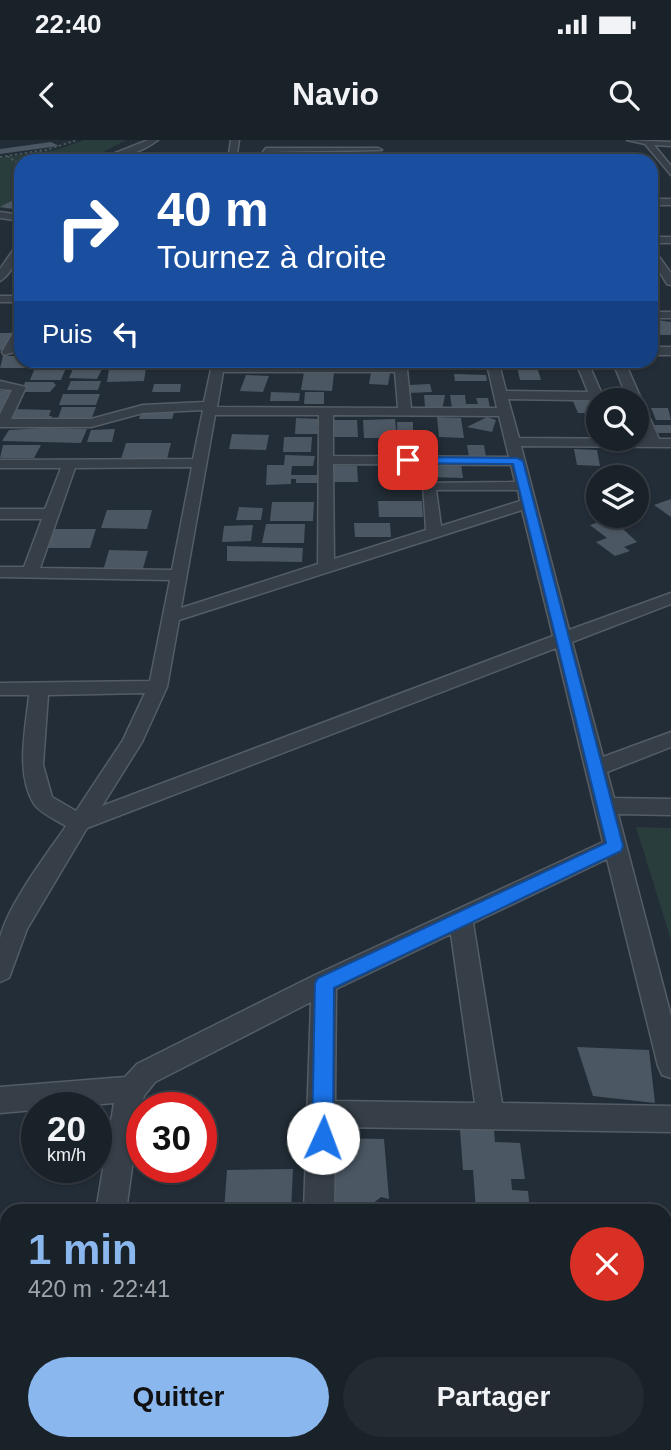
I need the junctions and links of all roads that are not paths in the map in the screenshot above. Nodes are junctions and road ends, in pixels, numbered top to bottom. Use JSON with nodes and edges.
{"nodes":[{"id":1,"x":154,"y":140,"type":"edge"},
{"id":2,"x":631,"y":140,"type":"edge"},
{"id":3,"x":235,"y":142,"type":"edge"},
{"id":4,"x":648,"y":142,"type":"junction"},
{"id":5,"x":224,"y":144,"type":"dead end"},
{"id":6,"x":671,"y":144,"type":"edge"},
{"id":7,"x":266,"y":145,"type":"edge"},
{"id":8,"x":378,"y":149,"type":"edge"},
{"id":9,"x":135,"y":154,"type":"edge"},
{"id":10,"x":317,"y":154,"type":"edge"},
{"id":11,"x":342,"y":154,"type":"edge"},
{"id":12,"x":430,"y":154,"type":"edge"},
{"id":13,"x":517,"y":154,"type":"edge"},
{"id":14,"x":559,"y":154,"type":"edge"},
{"id":15,"x":656,"y":154,"type":"edge"},
{"id":16,"x":658,"y":158,"type":"edge"},
{"id":17,"x":668,"y":174,"type":"edge"},
{"id":18,"x":14,"y":257,"type":"edge"},
{"id":19,"x":667,"y":270,"type":"edge"},
{"id":20,"x":4,"y":278,"type":"edge"},
{"id":21,"x":671,"y":282,"type":"edge"},
{"id":22,"x":217,"y":368,"type":"edge"},
{"id":23,"x":400,"y":368,"type":"edge"},
{"id":24,"x":494,"y":368,"type":"edge"},
{"id":25,"x":584,"y":368,"type":"edge"},
{"id":26,"x":621,"y":368,"type":"edge"},
{"id":27,"x":0,"y":385,"type":"edge"},
{"id":28,"x":593,"y":388,"type":"edge"},
{"id":29,"x":630,"y":388,"type":"edge"},
{"id":30,"x":586,"y":397,"type":"edge"},
{"id":31,"x":503,"y":403,"type":"junction"},
{"id":32,"x":210,"y":409,"type":"junction"},
{"id":33,"x":326,"y":411,"type":"junction"},
{"id":34,"x":405,"y":411,"type":"junction"},
{"id":35,"x":1,"y":423,"type":"edge"},
{"id":36,"x":649,"y":432,"type":"edge"},
{"id":37,"x":654,"y":443,"type":"junction"},
{"id":38,"x":671,"y":443,"type":"edge"},
{"id":39,"x":515,"y":452,"type":"junction"},
{"id":40,"x":326,"y":460,"type":"junction"},
{"id":41,"x":70,"y":463,"type":"junction"},
{"id":42,"x":199,"y":463,"type":"junction"},
{"id":43,"x":0,"y":464,"type":"edge"},
{"id":44,"x":526,"y":495,"type":"junction"},
{"id":45,"x":0,"y":514,"type":"edge"},
{"id":46,"x":52,"y":514,"type":"junction"},
{"id":47,"x":434,"y":533,"type":"junction"},
{"id":48,"x":326,"y":567,"type":"junction"},
{"id":49,"x":0,"y":572,"type":"edge"},
{"id":50,"x":30,"y":573,"type":"junction"},
{"id":51,"x":178,"y":575,"type":"junction"},
{"id":52,"x":671,"y":598,"type":"edge"},
{"id":53,"x":173,"y":616,"type":"junction"},
{"id":54,"x":562,"y":640,"type":"junction"},
{"id":55,"x":158,"y":687,"type":"junction"},
{"id":56,"x":39,"y":688,"type":"junction"},
{"id":57,"x":0,"y":689,"type":"edge"},
{"id":58,"x":671,"y":739,"type":"edge"},
{"id":59,"x":595,"y":768,"type":"junction"},
{"id":60,"x":605,"y":806,"type":"junction"},
{"id":61,"x":671,"y":807,"type":"edge"},
{"id":62,"x":78,"y":822,"type":"junction"},
{"id":63,"x":615,"y":846,"type":"junction"},
{"id":64,"x":461,"y":919,"type":"junction"},
{"id":65,"x":0,"y":971,"type":"edge"},
{"id":66,"x":324,"y":983,"type":"junction"},
{"id":67,"x":671,"y":1066,"type":"edge"},
{"id":68,"x":132,"y":1089,"type":"junction"},
{"id":69,"x":0,"y":1100,"type":"edge"},
{"id":70,"x":324,"y":1114,"type":"junction"},
{"id":71,"x":490,"y":1114,"type":"junction"},
{"id":72,"x":671,"y":1119,"type":"edge"},
{"id":73,"x":112,"y":1204,"type":"edge"},
{"id":74,"x":319,"y":1204,"type":"edge"}],
"edges":[{"from":1,"to":9,"type":"street"},
{"from":2,"to":4,"type":"street"},
{"from":3,"to":5,"type":"street"},
{"from":4,"to":6,"type":"street"},
{"from":4,"to":15,"type":"street"},
{"from":7,"to":10,"type":"street"},
{"from":8,"to":11,"type":"street"},
{"from":8,"to":12,"type":"street"},
{"from":13,"to":14,"type":"street"},
{"from":16,"to":17,"type":"street"},
{"from":18,"to":20,"type":"street"},
{"from":19,"to":21,"type":"street"},
{"from":22,"to":32,"type":"street"},
{"from":23,"to":34,"type":"street"},
{"from":24,"to":31,"type":"street"},
{"from":25,"to":28,"type":"street"},
{"from":26,"to":29,"type":"street"},
{"from":27,"to":35,"type":"street"},
{"from":30,"to":31,"type":"street"},
{"from":31,"to":34,"type":"street"},
{"from":31,"to":39,"type":"street"},
{"from":32,"to":33,"type":"street"},
{"from":32,"to":35,"type":"street"},
{"from":32,"to":42,"type":"street"},
{"from":33,"to":34,"type":"street"},
{"from":33,"to":40,"type":"street"},
{"from":36,"to":37,"type":"street"},
{"from":37,"to":38,"type":"street"},
{"from":37,"to":39,"type":"street"},
{"from":39,"to":40,"type":"street"},
{"from":39,"to":44,"type":"street"},
{"from":40,"to":48,"type":"street"},
{"from":41,"to":42,"type":"street"},
{"from":41,"to":43,"type":"street"},
{"from":41,"to":46,"type":"street"},
{"from":42,"to":51,"type":"street"},
{"from":44,"to":47,"type":"street"},
{"from":44,"to":47,"type":"street"},
{"from":44,"to":54,"type":"street"},
{"from":45,"to":46,"type":"street"},
{"from":46,"to":50,"type":"street"},
{"from":47,"to":48,"type":"street"},
{"from":48,"to":53,"type":"street"},
{"from":49,"to":50,"type":"street"},
{"from":50,"to":51,"type":"street"},
{"from":51,"to":53,"type":"street"},
{"from":52,"to":54,"type":"street"},
{"from":53,"to":55,"type":"street"},
{"from":54,"to":59,"type":"street"},
{"from":54,"to":62,"type":"street"},
{"from":55,"to":56,"type":"street"},
{"from":55,"to":62,"type":"street"},
{"from":56,"to":57,"type":"street"},
{"from":56,"to":62,"type":"street"},
{"from":58,"to":59,"type":"street"},
{"from":59,"to":60,"type":"street"},
{"from":60,"to":61,"type":"street"},
{"from":60,"to":63,"type":"street"},
{"from":62,"to":65,"type":"street"},
{"from":63,"to":64,"type":"street"},
{"from":63,"to":67,"type":"street"},
{"from":64,"to":66,"type":"street"},
{"from":64,"to":71,"type":"street"},
{"from":66,"to":68,"type":"street"},
{"from":66,"to":70,"type":"street"},
{"from":68,"to":69,"type":"street"},
{"from":68,"to":73,"type":"street"},
{"from":70,"to":71,"type":"street"},
{"from":70,"to":74,"type":"street"},
{"from":71,"to":72,"type":"street"}]}
